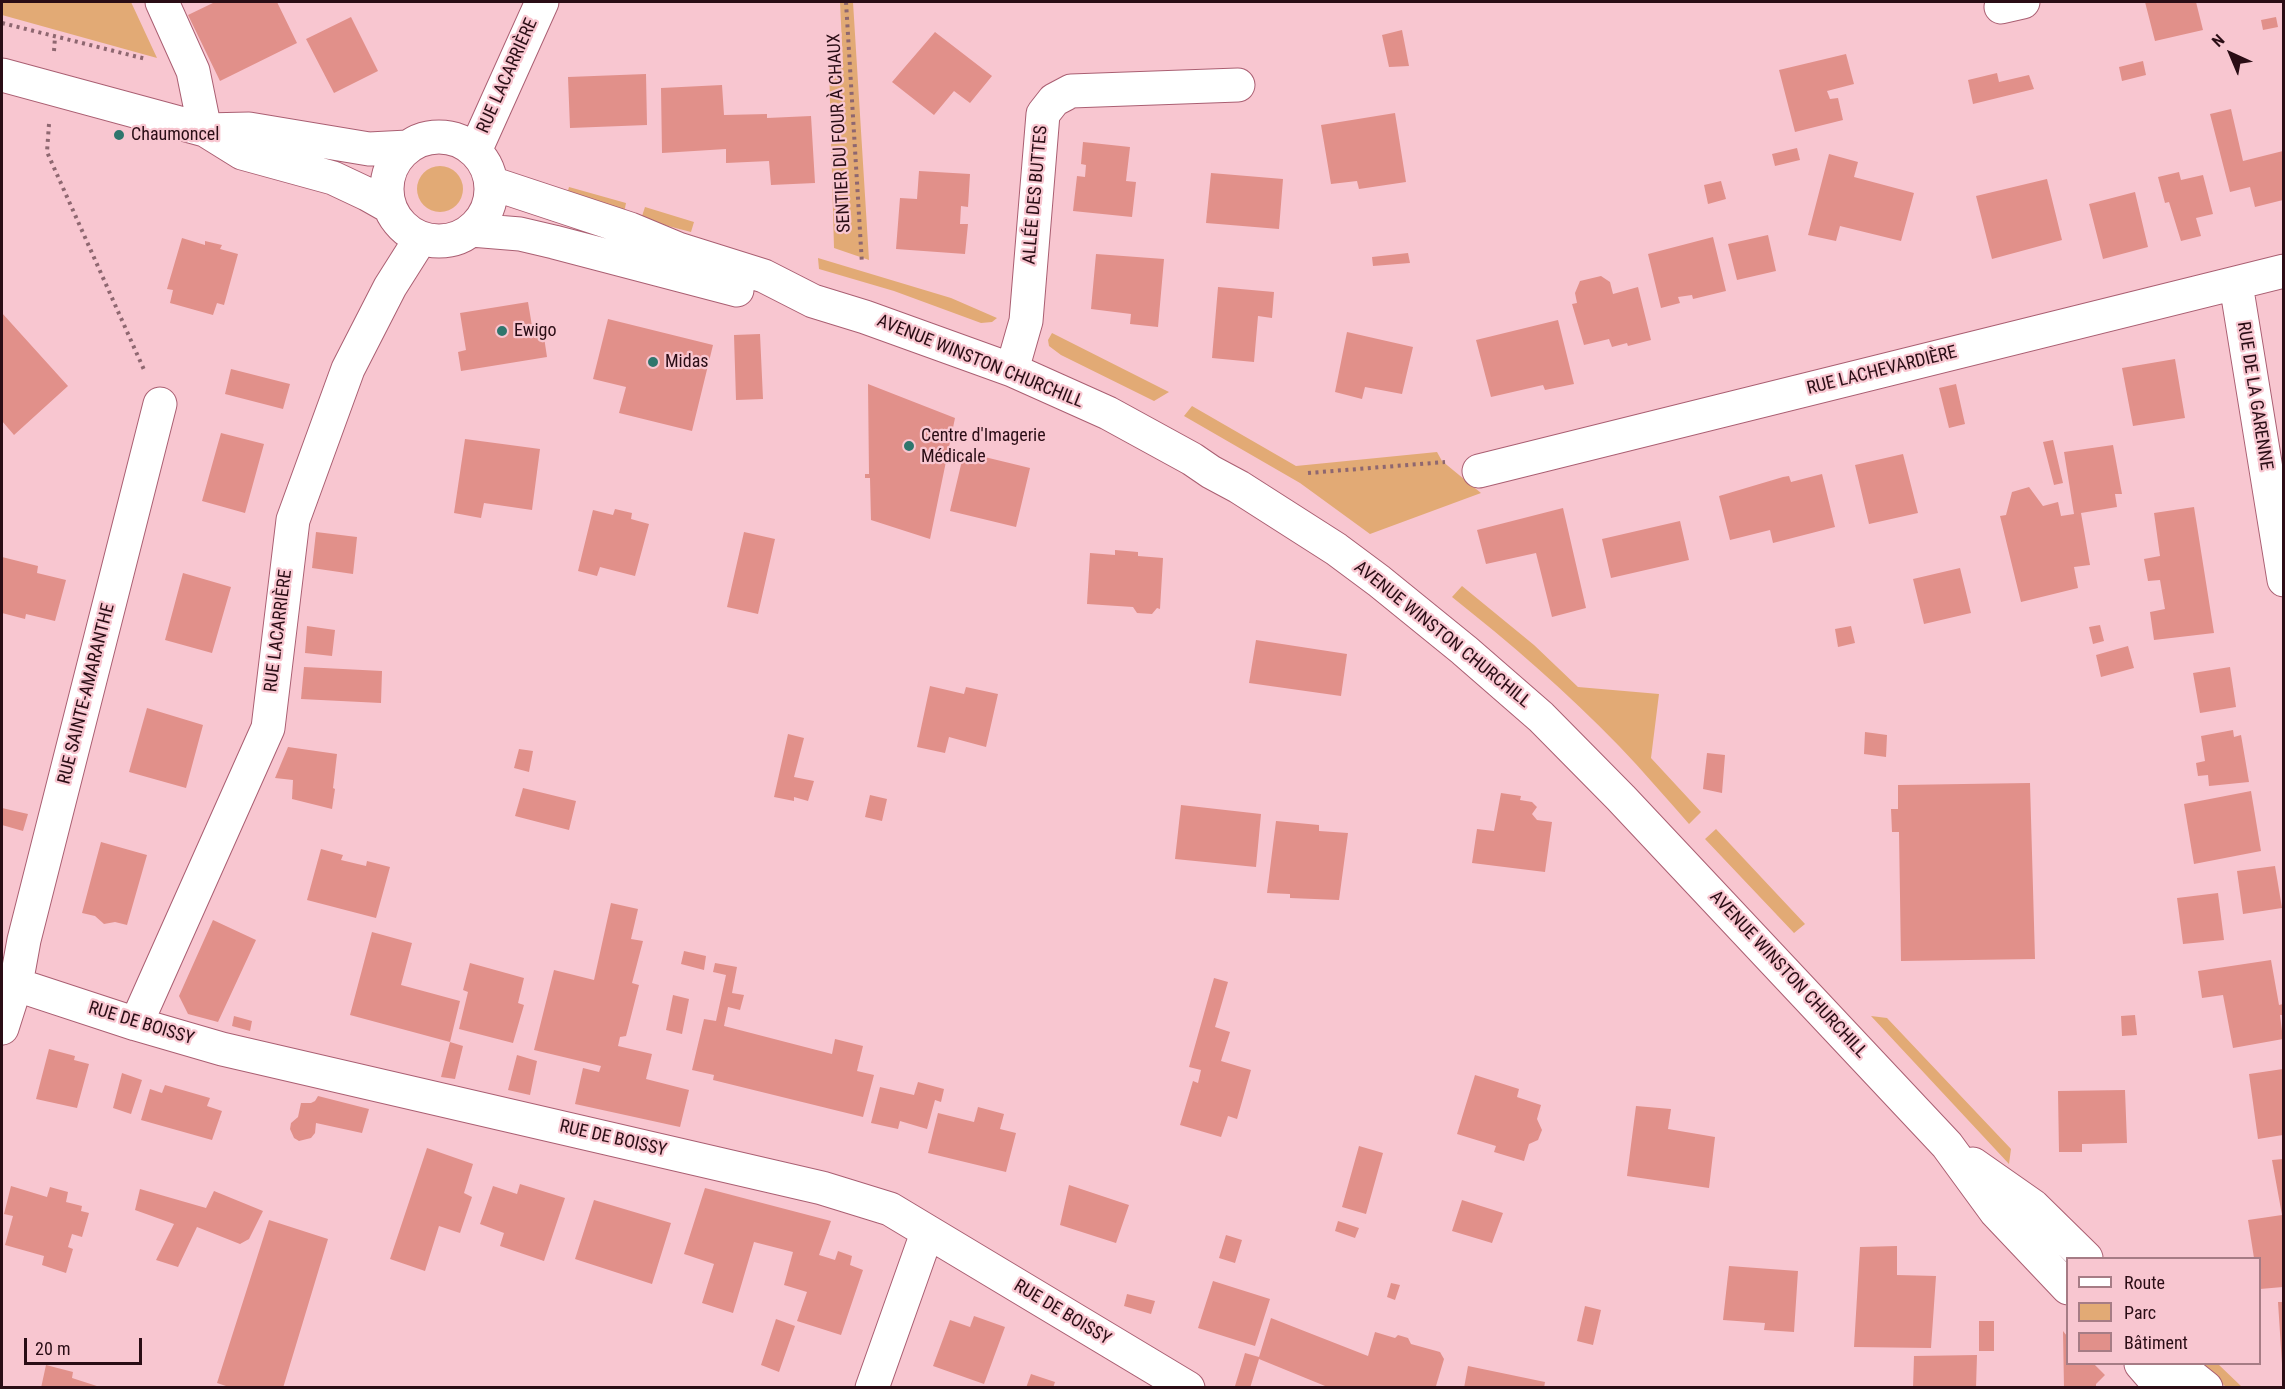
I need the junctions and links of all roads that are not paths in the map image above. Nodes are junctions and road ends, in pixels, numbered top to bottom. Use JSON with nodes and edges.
{"nodes":[{"id":1,"x":162,"y":2,"type":"edge"},
{"id":2,"x":542,"y":2,"type":"edge"},
{"id":3,"x":2,"y":75,"type":"edge"},
{"id":4,"x":1238,"y":85,"type":"dead end"},
{"id":5,"x":205,"y":130,"type":"junction"},
{"id":6,"x":408,"y":147,"type":"junction"},
{"id":7,"x":475,"y":151,"type":"junction"},
{"id":8,"x":491,"y":183,"type":"junction"},
{"id":9,"x":390,"y":207,"type":"junction"},
{"id":10,"x":471,"y":230,"type":"junction"},
{"id":11,"x":421,"y":238,"type":"junction"},
{"id":12,"x":2283,"y":271,"type":"edge"},
{"id":13,"x":2236,"y":284,"type":"junction"},
{"id":14,"x":813,"y":301,"type":"junction"},
{"id":15,"x":1012,"y":370,"type":"junction"},
{"id":16,"x":160,"y":404,"type":"road end"},
{"id":17,"x":1479,"y":471,"type":"road end"},
{"id":18,"x":2283,"y":580,"type":"edge"},
{"id":19,"x":9,"y":982,"type":"edge"},
{"id":20,"x":136,"y":1024,"type":"junction"},
{"id":21,"x":2,"y":1028,"type":"edge"},
{"id":22,"x":1947,"y":1145,"type":"junction"},
{"id":23,"x":927,"y":1233,"type":"junction"},
{"id":24,"x":2085,"y":1257,"type":"edge"},
{"id":25,"x":2066,"y":1287,"type":"edge"},
{"id":26,"x":2142,"y":1365,"type":"edge"},
{"id":27,"x":2177,"y":1365,"type":"edge"},
{"id":28,"x":872,"y":1388,"type":"edge"},
{"id":29,"x":1188,"y":1388,"type":"edge"},
{"id":30,"x":2162,"y":1388,"type":"edge"},
{"id":31,"x":2206,"y":1388,"type":"edge"}],
"edges":[{"from":1,"to":5,"type":"street"},
{"from":2,"to":7,"type":"street","name":"RUE LACARRIÈRE"},
{"from":3,"to":5,"type":"street"},
{"from":4,"to":15,"type":"street","name":"ALLÉE DES BUTTES"},
{"from":5,"to":6,"type":"street"},
{"from":5,"to":9,"type":"street"},
{"from":6,"to":7,"type":"street"},
{"from":6,"to":9,"type":"street"},
{"from":7,"to":8,"type":"street"},
{"from":8,"to":10,"type":"street"},
{"from":8,"to":14,"type":"street","name":"AVENUE WINSTON CHURCHILL"},
{"from":9,"to":11,"type":"street"},
{"from":10,"to":11,"type":"street"},
{"from":10,"to":14,"type":"street","name":"AVENUE WINSTON CHURCHILL"},
{"from":11,"to":20,"type":"street","name":"RUE LACARRIÈRE"},
{"from":12,"to":13,"type":"street","name":"RUE LACHEVARDIÈRE"},
{"from":13,"to":17,"type":"street","name":"RUE LACHEVARDIÈRE"},
{"from":13,"to":18,"type":"street","name":"RUE DE LA GARENNE"},
{"from":14,"to":15,"type":"street","name":"AVENUE WINSTON CHURCHILL"},
{"from":15,"to":22,"type":"street","name":"AVENUE WINSTON CHURCHILL"},
{"from":16,"to":19,"type":"street","name":"RUE SAINTE-AMARANTHE"},
{"from":19,"to":20,"type":"street","name":"RUE DE BOISSY"},
{"from":19,"to":21,"type":"street","name":"RUE SAINTE-AMARANTHE"},
{"from":20,"to":23,"type":"street","name":"RUE DE BOISSY"},
{"from":22,"to":24,"type":"street","name":"AVENUE WINSTON CHURCHILL"},
{"from":22,"to":25,"type":"street","name":"AVENUE WINSTON CHURCHILL"},
{"from":23,"to":28,"type":"street"},
{"from":23,"to":29,"type":"street","name":"RUE DE BOISSY"},
{"from":26,"to":30,"type":"street"},
{"from":27,"to":31,"type":"street"}]}
